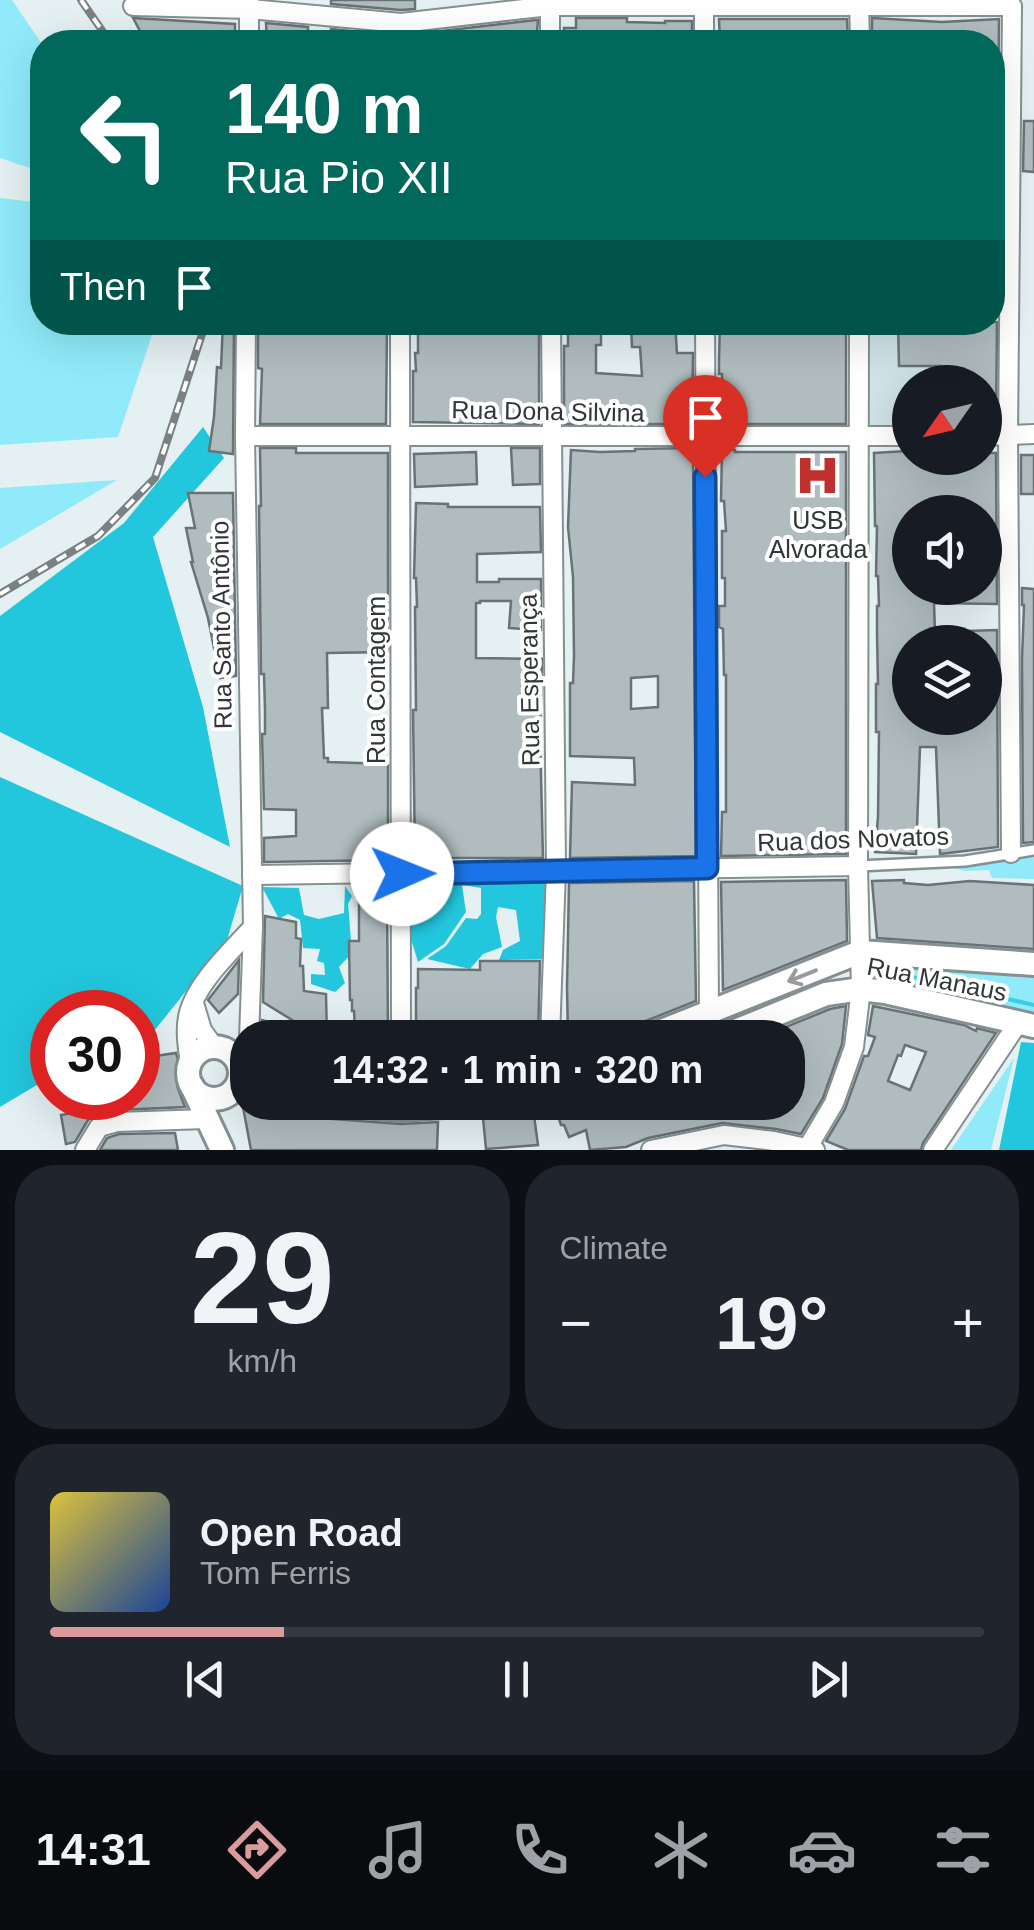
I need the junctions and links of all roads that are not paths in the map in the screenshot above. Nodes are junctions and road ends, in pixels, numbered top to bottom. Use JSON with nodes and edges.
{"nodes":[{"id":1,"x":859,"y":2,"type":"edge"},
{"id":2,"x":550,"y":3,"type":"edge"},
{"id":3,"x":704,"y":3,"type":"edge"},
{"id":4,"x":249,"y":4,"type":"edge"},
{"id":5,"x":133,"y":6,"type":"dead end"},
{"id":6,"x":401,"y":23,"type":"junction"},
{"id":7,"x":249,"y":30,"type":"edge"},
{"id":8,"x":401,"y":30,"type":"edge"},
{"id":9,"x":550,"y":30,"type":"edge"},
{"id":10,"x":704,"y":30,"type":"edge"},
{"id":11,"x":860,"y":30,"type":"edge"},
{"id":12,"x":246,"y":335,"type":"edge"},
{"id":13,"x":400,"y":335,"type":"edge"},
{"id":14,"x":551,"y":335,"type":"edge"},
{"id":15,"x":705,"y":335,"type":"edge"},
{"id":16,"x":859,"y":335,"type":"edge"},
{"id":17,"x":1034,"y":434,"type":"edge"},
{"id":18,"x":399,"y":435,"type":"junction"},
{"id":19,"x":245,"y":436,"type":"junction"},
{"id":20,"x":552,"y":436,"type":"junction"},
{"id":21,"x":892,"y":436,"type":"edge"},
{"id":22,"x":1002,"y":436,"type":"edge"},
{"id":23,"x":1008,"y":436,"type":"junction"},
{"id":24,"x":859,"y":437,"type":"junction"},
{"id":25,"x":705,"y":438,"type":"junction"},
{"id":26,"x":1034,"y":850,"type":"edge"},
{"id":27,"x":1012,"y":853,"type":"junction"},
{"id":28,"x":858,"y":866,"type":"junction"},
{"id":29,"x":707,"y":868,"type":"junction"},
{"id":30,"x":556,"y":871,"type":"junction"},
{"id":31,"x":402,"y":874,"type":"junction"},
{"id":32,"x":252,"y":875,"type":"junction"},
{"id":33,"x":253,"y":927,"type":"junction"},
{"id":34,"x":860,"y":952,"type":"junction"},
{"id":35,"x":1034,"y":964,"type":"edge"},
{"id":36,"x":860,"y":989,"type":"junction"},
{"id":37,"x":194,"y":1002,"type":"junction"},
{"id":38,"x":709,"y":1014,"type":"junction"},
{"id":39,"x":249,"y":1020,"type":"edge"},
{"id":40,"x":401,"y":1020,"type":"edge"},
{"id":41,"x":551,"y":1020,"type":"edge"},
{"id":42,"x":693,"y":1020,"type":"edge"},
{"id":43,"x":762,"y":1020,"type":"edge"},
{"id":44,"x":1026,"y":1024,"type":"edge"},
{"id":45,"x":230,"y":1047,"type":"edge"},
{"id":46,"x":217,"y":1048,"type":"junction"},
{"id":47,"x":230,"y":1054,"type":"edge"},
{"id":48,"x":191,"y":1075,"type":"junction"},
{"id":49,"x":230,"y":1095,"type":"edge"},
{"id":50,"x":230,"y":1103,"type":"edge"},
{"id":51,"x":213,"y":1134,"type":"edge"},
{"id":52,"x":812,"y":1149,"type":"edge"},
{"id":53,"x":85,"y":1150,"type":"edge"},
{"id":54,"x":651,"y":1150,"type":"edge"},
{"id":55,"x":933,"y":1150,"type":"edge"}],
"edges":[{"from":1,"to":3,"type":"street"},
{"from":1,"to":11,"type":"street"},
{"from":1,"to":23,"type":"street"},
{"from":2,"to":3,"type":"street"},
{"from":2,"to":6,"type":"street"},
{"from":2,"to":9,"type":"street"},
{"from":3,"to":10,"type":"street"},
{"from":4,"to":5,"type":"street"},
{"from":4,"to":6,"type":"street"},
{"from":4,"to":7,"type":"street"},
{"from":6,"to":8,"type":"street"},
{"from":12,"to":19,"type":"street","name":"Rua Santo Antônio"},
{"from":13,"to":18,"type":"street","name":"Rua Contagem"},
{"from":14,"to":20,"type":"street","name":"Rua Esperança"},
{"from":15,"to":25,"type":"street"},
{"from":16,"to":24,"type":"street"},
{"from":17,"to":23,"type":"street"},
{"from":18,"to":19,"type":"street","name":"Rua Dona Silvina"},
{"from":18,"to":20,"type":"street","name":"Rua Dona Silvina"},
{"from":18,"to":31,"type":"street","name":"Rua Contagem"},
{"from":19,"to":32,"type":"street","name":"Rua Santo Antônio"},
{"from":20,"to":25,"type":"street","name":"Rua Dona Silvina"},
{"from":20,"to":30,"type":"street","name":"Rua Esperança"},
{"from":21,"to":24,"type":"street","name":"Rua Dona Silvina"},
{"from":22,"to":23,"type":"street"},
{"from":23,"to":27,"type":"street"},
{"from":24,"to":25,"type":"street","name":"Rua Dona Silvina"},
{"from":24,"to":28,"type":"street"},
{"from":25,"to":29,"type":"street"},
{"from":26,"to":27,"type":"lane","name":"Rua dos Novatos"},
{"from":27,"to":28,"type":"lane","name":"Rua dos Novatos"},
{"from":28,"to":29,"type":"street","name":"Rua dos Novatos"},
{"from":28,"to":34,"type":"street"},
{"from":29,"to":30,"type":"street","name":"Rua dos Novatos"},
{"from":29,"to":38,"type":"street"},
{"from":30,"to":31,"type":"street","name":"Rua dos Novatos"},
{"from":30,"to":41,"type":"street","name":"Rua Esperança"},
{"from":31,"to":32,"type":"street","name":"Rua dos Novatos"},
{"from":31,"to":40,"type":"street","name":"Rua Contagem"},
{"from":32,"to":33,"type":"street","name":"Rua Santo Antônio"},
{"from":33,"to":37,"type":"street"},
{"from":33,"to":39,"type":"street","name":"Rua Santo Antônio"},
{"from":34,"to":35,"type":"street"},
{"from":34,"to":36,"type":"street"},
{"from":34,"to":38,"type":"street","one_way":true},
{"from":36,"to":43,"type":"street","name":"Rua Manaus"},
{"from":36,"to":44,"type":"street","name":"Rua Manaus"},
{"from":36,"to":52,"type":"street"},
{"from":37,"to":46,"type":"street"},
{"from":37,"to":48,"type":"street"},
{"from":38,"to":42,"type":"street"},
{"from":44,"to":55,"type":"street"},
{"from":45,"to":46,"type":"street"},
{"from":46,"to":47,"type":"street"},
{"from":46,"to":48,"type":"street"},
{"from":48,"to":49,"type":"street"},
{"from":48,"to":51,"type":"street"},
{"from":50,"to":51,"type":"street"},
{"from":51,"to":53,"type":"street"},
{"from":52,"to":54,"type":"street"}]}
